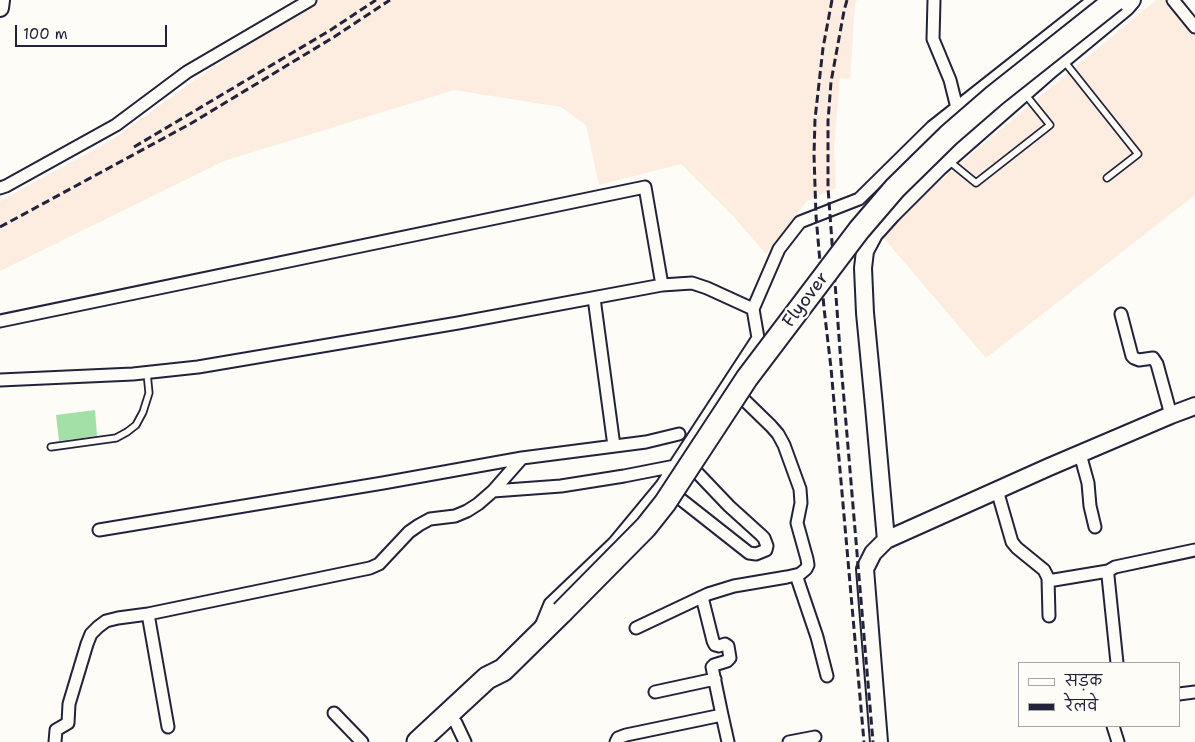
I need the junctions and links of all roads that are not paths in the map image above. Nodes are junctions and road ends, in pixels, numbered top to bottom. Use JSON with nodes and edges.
{"nodes":[{"id":1,"x":1,"y":0,"type":"edge"},
{"id":2,"x":310,"y":0,"type":"edge"},
{"id":3,"x":934,"y":0,"type":"edge"},
{"id":4,"x":1093,"y":0,"type":"edge"},
{"id":5,"x":1115,"y":0,"type":"edge"},
{"id":6,"x":1132,"y":0,"type":"edge"},
{"id":7,"x":1173,"y":0,"type":"edge"},
{"id":8,"x":1078,"y":4,"type":"edge"},
{"id":9,"x":0,"y":8,"type":"edge"},
{"id":10,"x":1195,"y":27,"type":"edge"},
{"id":11,"x":1063,"y":59,"type":"junction"},
{"id":12,"x":1024,"y":92,"type":"junction"},
{"id":13,"x":957,"y":108,"type":"junction"},
{"id":14,"x":943,"y":163,"type":"junction"},
{"id":15,"x":1107,"y":178,"type":"dead end"},
{"id":16,"x":878,"y":180,"type":"junction"},
{"id":17,"x":0,"y":188,"type":"edge"},
{"id":18,"x":900,"y":205,"type":"junction"},
{"id":19,"x":662,"y":285,"type":"junction"},
{"id":20,"x":594,"y":298,"type":"junction"},
{"id":21,"x":753,"y":309,"type":"junction"},
{"id":22,"x":1121,"y":314,"type":"dead end"},
{"id":23,"x":0,"y":321,"type":"edge"},
{"id":24,"x":147,"y":373,"type":"junction"},
{"id":25,"x":0,"y":380,"type":"edge"},
{"id":26,"x":728,"y":384,"type":"junction"},
{"id":27,"x":1195,"y":406,"type":"edge"},
{"id":28,"x":1171,"y":415,"type":"junction"},
{"id":29,"x":679,"y":434,"type":"dead end"},
{"id":30,"x":614,"y":446,"type":"junction"},
{"id":31,"x":51,"y":447,"type":"dead end"},
{"id":32,"x":1080,"y":454,"type":"junction"},
{"id":33,"x":522,"y":458,"type":"junction"},
{"id":34,"x":678,"y":462,"type":"junction"},
{"id":35,"x":662,"y":485,"type":"junction"},
{"id":36,"x":493,"y":490,"type":"junction"},
{"id":37,"x":997,"y":490,"type":"junction"},
{"id":38,"x":1095,"y":527,"type":"dead end"},
{"id":39,"x":100,"y":530,"type":"dead end"},
{"id":40,"x":886,"y":540,"type":"junction"},
{"id":41,"x":1195,"y":550,"type":"edge"},
{"id":42,"x":1108,"y":571,"type":"junction"},
{"id":43,"x":796,"y":575,"type":"junction"},
{"id":44,"x":1048,"y":581,"type":"junction"},
{"id":45,"x":702,"y":597,"type":"junction"},
{"id":46,"x":148,"y":614,"type":"junction"},
{"id":47,"x":1049,"y":616,"type":"dead end"},
{"id":48,"x":636,"y":628,"type":"dead end"},
{"id":49,"x":537,"y":637,"type":"junction"},
{"id":50,"x":1117,"y":662,"type":"edge"},
{"id":51,"x":503,"y":670,"type":"junction"},
{"id":52,"x":827,"y":676,"type":"dead end"},
{"id":53,"x":715,"y":679,"type":"junction"},
{"id":54,"x":655,"y":692,"type":"dead end"},
{"id":55,"x":1195,"y":692,"type":"edge"},
{"id":56,"x":1180,"y":694,"type":"edge"},
{"id":57,"x":334,"y":713,"type":"dead end"},
{"id":58,"x":722,"y":715,"type":"junction"},
{"id":59,"x":1113,"y":727,"type":"edge"},
{"id":60,"x":168,"y":728,"type":"dead end"},
{"id":61,"x":460,"y":733,"type":"edge"},
{"id":62,"x":815,"y":737,"type":"dead end"},
{"id":63,"x":55,"y":742,"type":"edge"},
{"id":64,"x":362,"y":742,"type":"edge"},
{"id":65,"x":418,"y":742,"type":"edge"},
{"id":66,"x":436,"y":742,"type":"edge"},
{"id":67,"x":616,"y":742,"type":"edge"},
{"id":68,"x":728,"y":742,"type":"edge"},
{"id":69,"x":789,"y":742,"type":"edge"},
{"id":70,"x":879,"y":742,"type":"edge"},
{"id":71,"x":1118,"y":742,"type":"edge"}],
"edges":[{"from":1,"to":9,"type":"street"},
{"from":2,"to":17,"type":"street"},
{"from":3,"to":13,"type":"street"},
{"from":4,"to":8,"type":"street"},
{"from":5,"to":49,"type":"highway","name":"Flyover","bridge":true},
{"from":6,"to":11,"type":"street"},
{"from":7,"to":10,"type":"street"},
{"from":8,"to":13,"type":"street"},
{"from":11,"to":12,"type":"street"},
{"from":11,"to":15,"type":"lane"},
{"from":12,"to":14,"type":"street"},
{"from":12,"to":14,"type":"lane"},
{"from":13,"to":16,"type":"street"},
{"from":14,"to":18,"type":"street"},
{"from":16,"to":18,"type":"street"},
{"from":16,"to":21,"type":"street"},
{"from":18,"to":40,"type":"street"},
{"from":19,"to":20,"type":"street"},
{"from":19,"to":21,"type":"street"},
{"from":19,"to":23,"type":"street"},
{"from":20,"to":24,"type":"street"},
{"from":20,"to":30,"type":"street"},
{"from":21,"to":26,"type":"street"},
{"from":22,"to":28,"type":"street"},
{"from":24,"to":25,"type":"street"},
{"from":24,"to":31,"type":"lane"},
{"from":26,"to":34,"type":"street"},
{"from":26,"to":43,"type":"street"},
{"from":27,"to":28,"type":"street"},
{"from":28,"to":32,"type":"street"},
{"from":29,"to":30,"type":"street"},
{"from":30,"to":33,"type":"street"},
{"from":32,"to":37,"type":"street"},
{"from":32,"to":38,"type":"street"},
{"from":33,"to":36,"type":"street"},
{"from":33,"to":39,"type":"street"},
{"from":34,"to":35,"type":"street"},
{"from":34,"to":35,"type":"street"},
{"from":34,"to":36,"type":"street"},
{"from":35,"to":49,"type":"street"},
{"from":36,"to":46,"type":"street"},
{"from":37,"to":40,"type":"street"},
{"from":37,"to":44,"type":"street"},
{"from":40,"to":70,"type":"street"},
{"from":41,"to":42,"type":"street"},
{"from":42,"to":44,"type":"street"},
{"from":42,"to":50,"type":"street"},
{"from":43,"to":45,"type":"street"},
{"from":43,"to":52,"type":"street"},
{"from":44,"to":47,"type":"street"},
{"from":45,"to":48,"type":"street"},
{"from":45,"to":53,"type":"street"},
{"from":46,"to":60,"type":"street"},
{"from":46,"to":63,"type":"street"},
{"from":49,"to":51,"type":"highway","name":"Flyover"},
{"from":51,"to":61,"type":"highway"},
{"from":51,"to":65,"type":"highway"},
{"from":53,"to":54,"type":"street"},
{"from":53,"to":58,"type":"street"},
{"from":55,"to":56,"type":"street"},
{"from":57,"to":64,"type":"street"},
{"from":58,"to":67,"type":"street"},
{"from":58,"to":68,"type":"street"},
{"from":59,"to":71,"type":"street"},
{"from":61,"to":66,"type":"highway"},
{"from":62,"to":69,"type":"street"}]}
